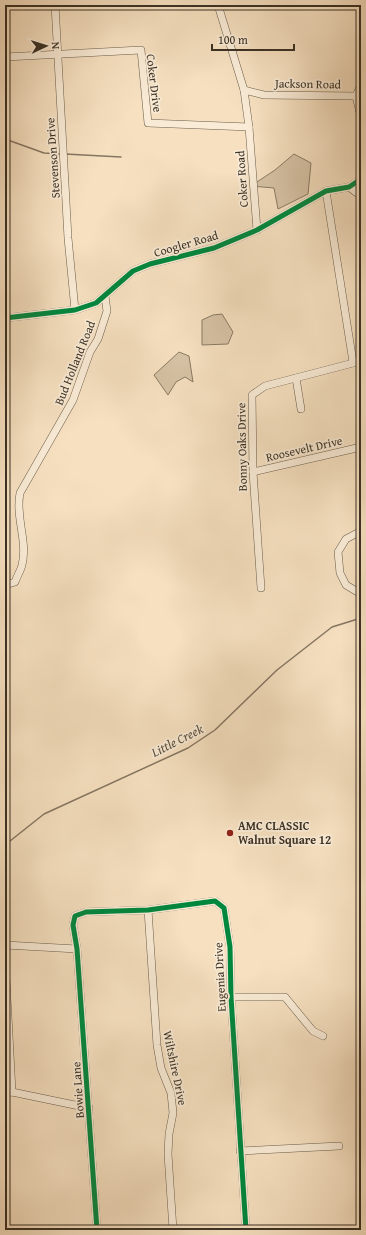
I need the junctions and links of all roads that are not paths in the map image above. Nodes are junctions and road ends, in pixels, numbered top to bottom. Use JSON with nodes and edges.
{"nodes":[{"id":1,"x":55,"y":5,"type":"edge"},
{"id":2,"x":218,"y":5,"type":"edge"},
{"id":3,"x":57,"y":56,"type":"junction"},
{"id":4,"x":5,"y":57,"type":"edge"},
{"id":5,"x":361,"y":85,"type":"edge"},
{"id":6,"x":244,"y":90,"type":"junction"},
{"id":7,"x":356,"y":96,"type":"junction"},
{"id":8,"x":361,"y":117,"type":"edge"},
{"id":9,"x":249,"y":127,"type":"junction"},
{"id":10,"x":361,"y":179,"type":"edge"},
{"id":11,"x":349,"y":187,"type":"junction"},
{"id":12,"x":326,"y":191,"type":"junction"},
{"id":13,"x":361,"y":196,"type":"edge"},
{"id":14,"x":257,"y":230,"type":"junction"},
{"id":15,"x":104,"y":296,"type":"junction"},
{"id":16,"x":75,"y":310,"type":"junction"},
{"id":17,"x":5,"y":318,"type":"edge"},
{"id":18,"x":361,"y":361,"type":"edge"},
{"id":19,"x":353,"y":362,"type":"junction"},
{"id":20,"x":296,"y":378,"type":"junction"},
{"id":21,"x":300,"y":409,"type":"dead end"},
{"id":22,"x":361,"y":447,"type":"edge"},
{"id":23,"x":253,"y":472,"type":"junction"},
{"id":24,"x":361,"y":531,"type":"edge"},
{"id":25,"x":5,"y":585,"type":"edge"},
{"id":26,"x":261,"y":588,"type":"dead end"},
{"id":27,"x":361,"y":594,"type":"edge"},
{"id":28,"x":148,"y":910,"type":"junction"},
{"id":29,"x":5,"y":944,"type":"edge"},
{"id":30,"x":77,"y":949,"type":"junction"},
{"id":31,"x":5,"y":960,"type":"edge"},
{"id":32,"x":231,"y":997,"type":"junction"},
{"id":33,"x":323,"y":1036,"type":"dead end"},
{"id":34,"x":9,"y":1092,"type":"edge"},
{"id":35,"x":89,"y":1108,"type":"junction"},
{"id":36,"x":340,"y":1146,"type":"dead end"},
{"id":37,"x":240,"y":1151,"type":"junction"},
{"id":38,"x":98,"y":1230,"type":"edge"},
{"id":39,"x":173,"y":1230,"type":"edge"},
{"id":40,"x":246,"y":1230,"type":"edge"}],
"edges":[{"from":1,"to":3,"type":"street","name":"Stevenson Drive"},
{"from":2,"to":6,"type":"street"},
{"from":3,"to":4,"type":"street"},
{"from":3,"to":9,"type":"street","name":"Coker Drive"},
{"from":3,"to":16,"type":"street","name":"Stevenson Drive"},
{"from":5,"to":7,"type":"street"},
{"from":6,"to":7,"type":"street","name":"Jackson Road"},
{"from":6,"to":9,"type":"street"},
{"from":7,"to":8,"type":"street"},
{"from":9,"to":14,"type":"street","name":"Coker Road"},
{"from":10,"to":11,"type":"street"},
{"from":11,"to":12,"type":"street","name":"Coogler Road"},
{"from":11,"to":13,"type":"street"},
{"from":12,"to":14,"type":"street","name":"Coogler Road"},
{"from":12,"to":19,"type":"street"},
{"from":14,"to":15,"type":"street","name":"Coogler Road"},
{"from":15,"to":16,"type":"street","name":"Coogler Road"},
{"from":15,"to":25,"type":"street","name":"Bud Holland Road"},
{"from":16,"to":17,"type":"street","name":"Coogler Road"},
{"from":18,"to":19,"type":"street","name":"Bonny Oaks Drive"},
{"from":19,"to":20,"type":"street","name":"Bonny Oaks Drive"},
{"from":20,"to":21,"type":"street"},
{"from":20,"to":23,"type":"street","name":"Bonny Oaks Drive"},
{"from":22,"to":23,"type":"street","name":"Roosevelt Drive"},
{"from":23,"to":26,"type":"street","name":"Bonny Oaks Drive"},
{"from":24,"to":27,"type":"street"},
{"from":28,"to":30,"type":"street","name":"Eugenia Drive"},
{"from":28,"to":32,"type":"street","name":"Eugenia Drive"},
{"from":28,"to":39,"type":"street","name":"Wiltshire Drive"},
{"from":29,"to":30,"type":"street"},
{"from":30,"to":35,"type":"street","name":"Bowie Lane"},
{"from":31,"to":34,"type":"street"},
{"from":32,"to":33,"type":"street"},
{"from":32,"to":37,"type":"street","name":"Eugenia Drive"},
{"from":34,"to":35,"type":"street"},
{"from":35,"to":38,"type":"street","name":"Bowie Lane"},
{"from":36,"to":37,"type":"street"},
{"from":37,"to":40,"type":"street","name":"Eugenia Drive"}]}
